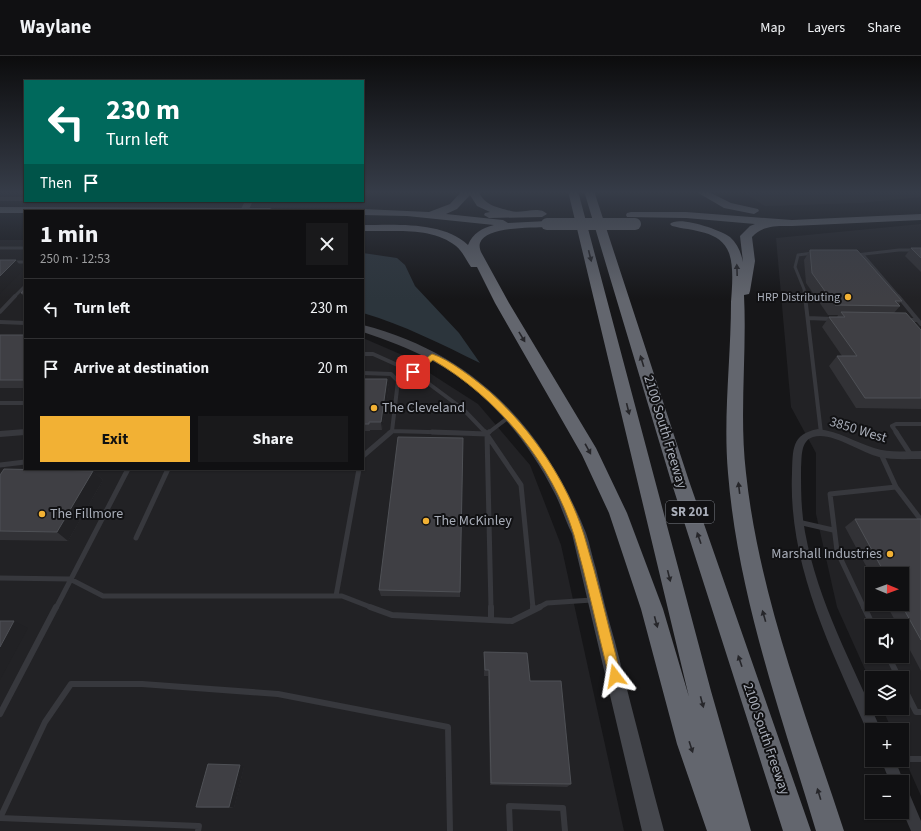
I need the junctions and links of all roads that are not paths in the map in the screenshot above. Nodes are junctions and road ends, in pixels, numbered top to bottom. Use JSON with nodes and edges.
{"nodes":[{"id":1,"x":501,"y":227,"type":"edge"},
{"id":2,"x":582,"y":227,"type":"edge"},
{"id":3,"x":600,"y":227,"type":"edge"},
{"id":4,"x":697,"y":227,"type":"edge"},
{"id":5,"x":757,"y":227,"type":"edge"},
{"id":6,"x":364,"y":228,"type":"edge"},
{"id":7,"x":0,"y":248,"type":"edge"},
{"id":8,"x":24,"y":248,"type":"edge"},
{"id":9,"x":921,"y":250,"type":"edge"},
{"id":10,"x":821,"y":253,"type":"edge"},
{"id":11,"x":849,"y":255,"type":"edge"},
{"id":12,"x":863,"y":255,"type":"junction"},
{"id":13,"x":6,"y":262,"type":"edge"},
{"id":14,"x":24,"y":262,"type":"edge"},
{"id":15,"x":24,"y":287,"type":"edge"},
{"id":16,"x":502,"y":303,"type":"junction"},
{"id":17,"x":0,"y":312,"type":"edge"},
{"id":18,"x":808,"y":318,"type":"junction"},
{"id":19,"x":839,"y":319,"type":"edge"},
{"id":20,"x":902,"y":320,"type":"edge"},
{"id":21,"x":918,"y":320,"type":"junction"},
{"id":22,"x":0,"y":322,"type":"edge"},
{"id":23,"x":24,"y":323,"type":"edge"},
{"id":24,"x":739,"y":323,"type":"junction"},
{"id":25,"x":921,"y":324,"type":"edge"},
{"id":26,"x":364,"y":328,"type":"edge"},
{"id":27,"x":364,"y":354,"type":"edge"},
{"id":28,"x":432,"y":356,"type":"junction"},
{"id":29,"x":413,"y":372,"type":"junction"},
{"id":30,"x":364,"y":374,"type":"edge"},
{"id":31,"x":398,"y":382,"type":"junction"},
{"id":32,"x":0,"y":403,"type":"edge"},
{"id":33,"x":24,"y":403,"type":"edge"},
{"id":34,"x":510,"y":417,"type":"junction"},
{"id":35,"x":921,"y":424,"type":"edge"},
{"id":36,"x":392,"y":431,"type":"junction"},
{"id":37,"x":24,"y":432,"type":"edge"},
{"id":38,"x":816,"y":433,"type":"junction"},
{"id":39,"x":0,"y":434,"type":"edge"},
{"id":40,"x":487,"y":434,"type":"junction"},
{"id":41,"x":881,"y":454,"type":"junction"},
{"id":42,"x":364,"y":455,"type":"edge"},
{"id":43,"x":916,"y":455,"type":"edge"},
{"id":44,"x":24,"y":462,"type":"edge"},
{"id":45,"x":0,"y":465,"type":"edge"},
{"id":46,"x":127,"y":470,"type":"edge"},
{"id":47,"x":168,"y":470,"type":"edge"},
{"id":48,"x":359,"y":470,"type":"edge"},
{"id":49,"x":896,"y":487,"type":"junction"},
{"id":50,"x":921,"y":520,"type":"edge"},
{"id":51,"x":798,"y":522,"type":"junction"},
{"id":52,"x":833,"y":530,"type":"junction"},
{"id":53,"x":136,"y":538,"type":"dead end"},
{"id":54,"x":0,"y":578,"type":"edge"},
{"id":55,"x":70,"y":579,"type":"junction"},
{"id":56,"x":336,"y":596,"type":"junction"},
{"id":57,"x":595,"y":600,"type":"junction"},
{"id":58,"x":533,"y":610,"type":"junction"},
{"id":59,"x":870,"y":619,"type":"edge"},
{"id":60,"x":491,"y":620,"type":"junction"},
{"id":61,"x":909,"y":698,"type":"edge"},
{"id":62,"x":921,"y":712,"type":"edge"},
{"id":63,"x":0,"y":714,"type":"edge"},
{"id":64,"x":871,"y":723,"type":"edge"},
{"id":65,"x":909,"y":759,"type":"edge"},
{"id":66,"x":921,"y":759,"type":"edge"},
{"id":67,"x":909,"y":810,"type":"edge"},
{"id":68,"x":0,"y":818,"type":"edge"},
{"id":69,"x":198,"y":831,"type":"edge"},
{"id":70,"x":450,"y":831,"type":"edge"},
{"id":71,"x":510,"y":831,"type":"edge"},
{"id":72,"x":565,"y":831,"type":"edge"},
{"id":73,"x":653,"y":831,"type":"edge"},
{"id":74,"x":720,"y":831,"type":"edge"},
{"id":75,"x":737,"y":831,"type":"edge"},
{"id":76,"x":797,"y":831,"type":"edge"},
{"id":77,"x":830,"y":831,"type":"edge"},
{"id":78,"x":918,"y":831,"type":"edge"}],
"edges":[{"from":1,"to":16,"type":"highway"},
{"from":2,"to":75,"type":"highway","name":"2100 South Freeway","number":"SR 201","one_way":true},
{"from":76,"to":3,"type":"highway","name":"2100 South Freeway","number":"SR 201","one_way":true},
{"from":24,"to":4,"type":"highway","one_way":true},
{"from":5,"to":24,"type":"highway"},
{"from":6,"to":16,"type":"highway"},
{"from":7,"to":8,"type":"lane"},
{"from":9,"to":12,"type":"lane"},
{"from":10,"to":18,"type":"lane"},
{"from":11,"to":12,"type":"lane"},
{"from":12,"to":21,"type":"lane"},
{"from":13,"to":14,"type":"lane"},
{"from":15,"to":17,"type":"lane"},
{"from":16,"to":74,"type":"highway","one_way":true},
{"from":18,"to":19,"type":"lane"},
{"from":18,"to":38,"type":"lane"},
{"from":20,"to":21,"type":"lane"},
{"from":21,"to":25,"type":"lane"},
{"from":22,"to":23,"type":"lane"},
{"from":77,"to":24,"type":"highway","one_way":true},
{"from":26,"to":28,"type":"street"},
{"from":27,"to":29,"type":"lane"},
{"from":28,"to":29,"type":"lane"},
{"from":28,"to":34,"type":"street"},
{"from":29,"to":31,"type":"lane"},
{"from":29,"to":40,"type":"lane"},
{"from":30,"to":31,"type":"lane"},
{"from":31,"to":36,"type":"lane"},
{"from":32,"to":33,"type":"lane"},
{"from":34,"to":40,"type":"lane"},
{"from":34,"to":57,"type":"street"},
{"from":35,"to":43,"type":"lane"},
{"from":36,"to":40,"type":"lane"},
{"from":36,"to":42,"type":"lane"},
{"from":37,"to":39,"type":"street"},
{"from":38,"to":41,"type":"street","name":"3850 West"},
{"from":38,"to":51,"type":"street"},
{"from":40,"to":58,"type":"lane"},
{"from":40,"to":60,"type":"lane"},
{"from":41,"to":43,"type":"street","name":"3850 West"},
{"from":41,"to":49,"type":"lane"},
{"from":44,"to":45,"type":"lane"},
{"from":46,"to":55,"type":"lane"},
{"from":47,"to":53,"type":"lane"},
{"from":48,"to":56,"type":"lane"},
{"from":49,"to":50,"type":"lane"},
{"from":49,"to":52,"type":"lane"},
{"from":51,"to":52,"type":"lane"},
{"from":51,"to":64,"type":"street"},
{"from":52,"to":59,"type":"lane"},
{"from":54,"to":55,"type":"lane"},
{"from":55,"to":56,"type":"lane"},
{"from":55,"to":63,"type":"lane"},
{"from":56,"to":60,"type":"lane"},
{"from":57,"to":58,"type":"lane"},
{"from":57,"to":73,"type":"street"},
{"from":58,"to":60,"type":"lane"},
{"from":61,"to":62,"type":"lane"},
{"from":65,"to":66,"type":"lane"},
{"from":67,"to":78,"type":"street"},
{"from":68,"to":69,"type":"lane"},
{"from":68,"to":70,"type":"lane"},
{"from":71,"to":72,"type":"lane"}]}
